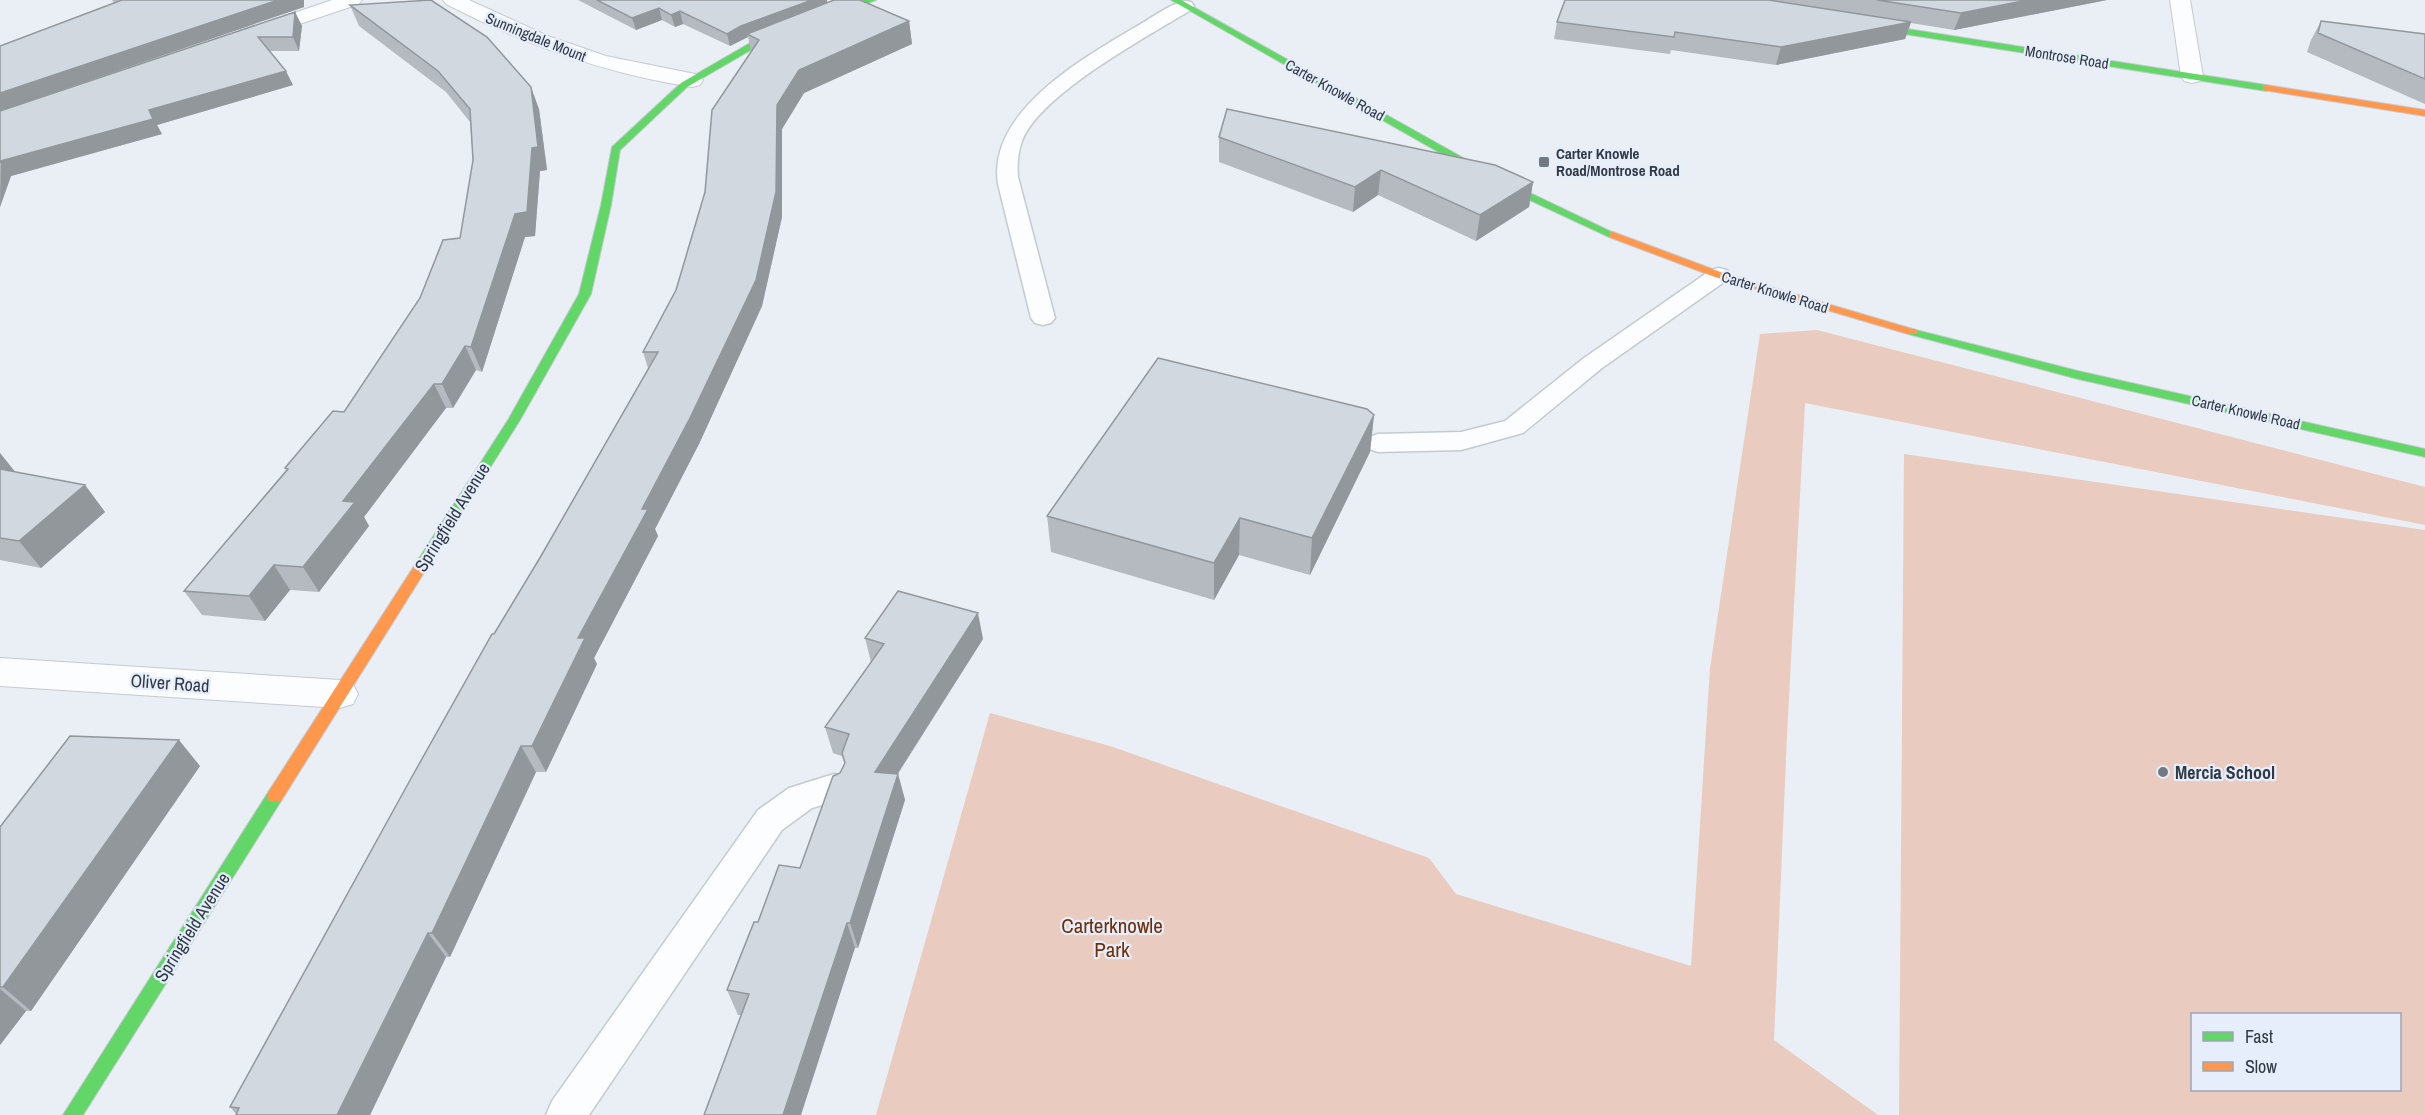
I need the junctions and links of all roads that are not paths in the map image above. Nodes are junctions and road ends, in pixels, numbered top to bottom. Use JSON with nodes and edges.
{"nodes":[{"id":1,"x":352,"y":0,"type":"edge"},
{"id":2,"x":453,"y":0,"type":"edge"},
{"id":3,"x":872,"y":0,"type":"edge"},
{"id":4,"x":2180,"y":0,"type":"edge"},
{"id":5,"x":1180,"y":3,"type":"edge"},
{"id":6,"x":1846,"y":22,"type":"edge"},
{"id":7,"x":238,"y":39,"type":"edge"},
{"id":8,"x":2192,"y":76,"type":"junction"},
{"id":9,"x":692,"y":80,"type":"junction"},
{"id":10,"x":2425,"y":113,"type":"edge"},
{"id":11,"x":1719,"y":276,"type":"junction"},
{"id":12,"x":1043,"y":318,"type":"dead end"},
{"id":13,"x":1378,"y":443,"type":"dead end"},
{"id":14,"x":2425,"y":453,"type":"edge"},
{"id":15,"x":0,"y":672,"type":"edge"},
{"id":16,"x":340,"y":694,"type":"junction"},
{"id":17,"x":834,"y":788,"type":"edge"},
{"id":18,"x":72,"y":1115,"type":"edge"},
{"id":19,"x":566,"y":1115,"type":"edge"}],
"edges":[{"from":1,"to":7,"type":"street"},
{"from":2,"to":9,"type":"street","name":"Sunningdale Mount"},
{"from":3,"to":9,"type":"street","name":"Springfield Avenue"},
{"from":4,"to":8,"type":"street"},
{"from":5,"to":11,"type":"street","name":"Carter Knowle Road"},
{"from":5,"to":12,"type":"lane"},
{"from":6,"to":8,"type":"street","name":"Montrose Road"},
{"from":8,"to":10,"type":"street","name":"Montrose Road"},
{"from":9,"to":16,"type":"street","name":"Springfield Avenue"},
{"from":11,"to":13,"type":"lane"},
{"from":11,"to":14,"type":"street","name":"Carter Knowle Road"},
{"from":15,"to":16,"type":"street","name":"Oliver Road"},
{"from":16,"to":18,"type":"street","name":"Springfield Avenue"},
{"from":17,"to":19,"type":"lane"}]}
